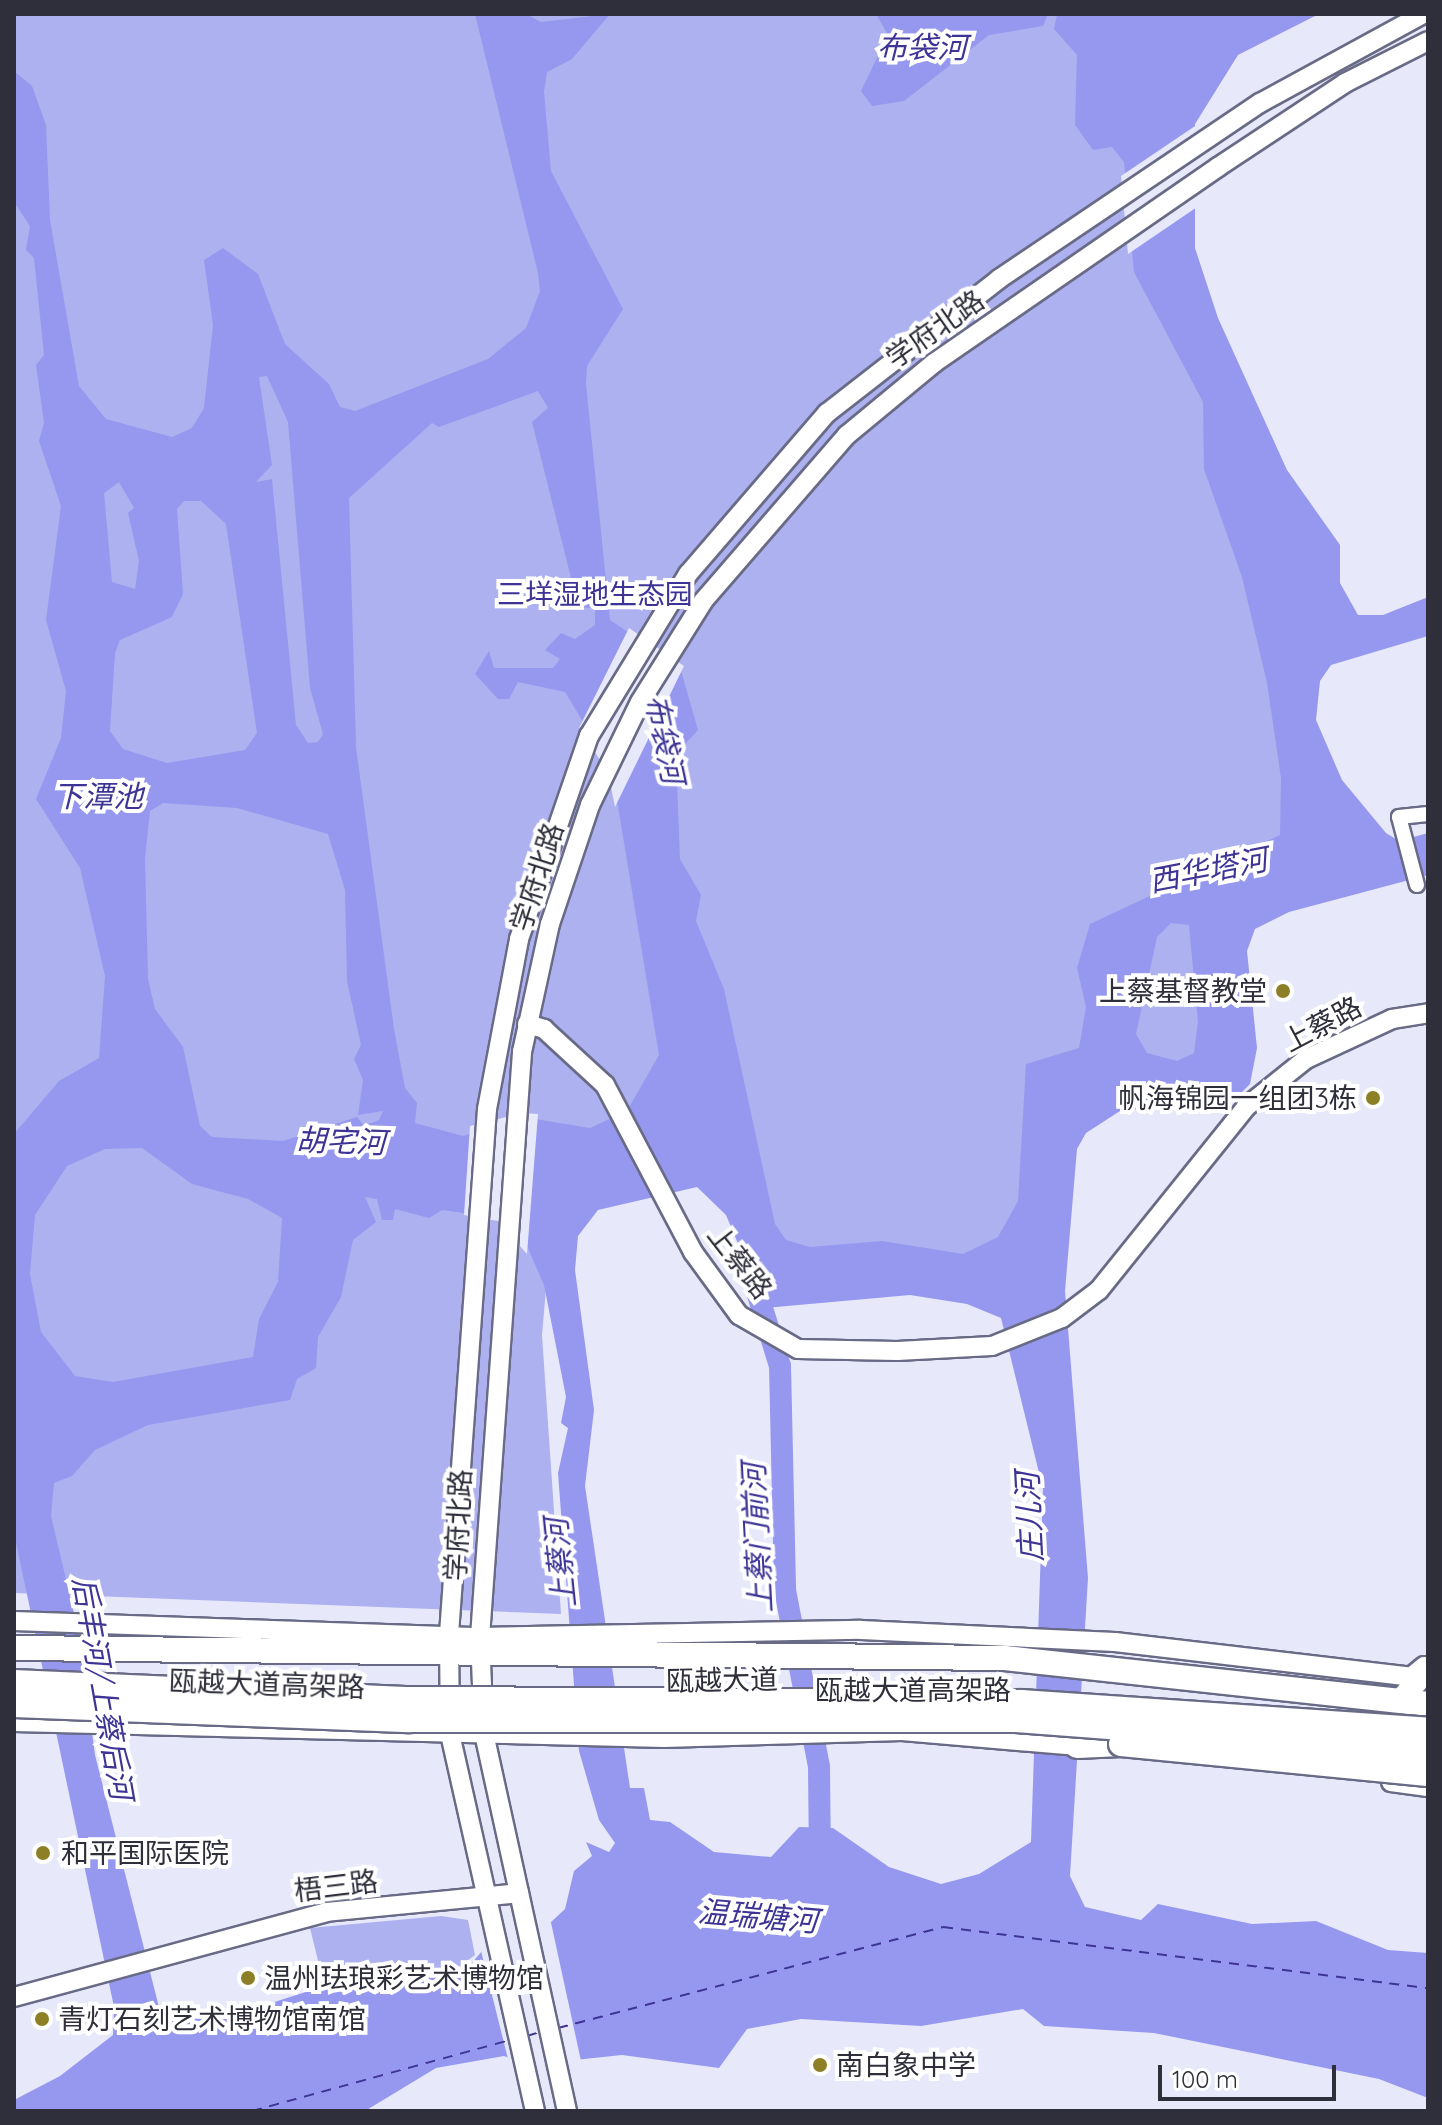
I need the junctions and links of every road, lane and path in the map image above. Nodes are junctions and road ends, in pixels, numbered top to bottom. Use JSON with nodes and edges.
{"nodes":[{"id":1,"x":1423,"y":14,"type":"edge"},
{"id":2,"x":1428,"y":41,"type":"edge"},
{"id":3,"x":1428,"y":814,"type":"edge"},
{"id":4,"x":1417,"y":885,"type":"dead end"},
{"id":5,"x":1428,"y":1013,"type":"edge"},
{"id":6,"x":527,"y":1024,"type":"junction"},
{"id":7,"x":18,"y":1635,"type":"edge"},
{"id":8,"x":94,"y":1637,"type":"junction"},
{"id":9,"x":449,"y":1643,"type":"junction"},
{"id":10,"x":480,"y":1644,"type":"junction"},
{"id":11,"x":1029,"y":1649,"type":"junction"},
{"id":12,"x":1428,"y":1666,"type":"edge"},
{"id":13,"x":1401,"y":1700,"type":"junction"},
{"id":14,"x":21,"y":1702,"type":"edge"},
{"id":15,"x":1428,"y":1704,"type":"edge"},
{"id":16,"x":14,"y":1722,"type":"edge"},
{"id":17,"x":448,"y":1723,"type":"junction"},
{"id":18,"x":482,"y":1724,"type":"junction"},
{"id":19,"x":1025,"y":1728,"type":"junction"},
{"id":20,"x":1428,"y":1730,"type":"edge"},
{"id":21,"x":1230,"y":1743,"type":"junction"},
{"id":22,"x":1077,"y":1746,"type":"junction"},
{"id":23,"x":1428,"y":1751,"type":"edge"},
{"id":24,"x":1173,"y":1757,"type":"junction"},
{"id":25,"x":1428,"y":1764,"type":"edge"},
{"id":26,"x":1428,"y":1774,"type":"edge"},
{"id":27,"x":1428,"y":1787,"type":"edge"},
{"id":28,"x":483,"y":1897,"type":"junction"},
{"id":29,"x":521,"y":1902,"type":"junction"},
{"id":30,"x":14,"y":1997,"type":"edge"},
{"id":31,"x":535,"y":2111,"type":"edge"},
{"id":32,"x":567,"y":2111,"type":"edge"}],
"edges":[{"from":1,"to":9,"type":"main road","name":"学府北路"},
{"from":2,"to":6,"type":"main road","name":"学府北路"},
{"from":3,"to":4,"type":"street"},
{"from":5,"to":6,"type":"main road","name":"上蔡路"},
{"from":6,"to":10,"type":"main road","name":"学府北路"},
{"from":7,"to":8,"type":"highway","name":"瓯越大道"},
{"from":8,"to":9,"type":"main road"},
{"from":8,"to":9,"type":"highway","name":"瓯越大道"},
{"from":9,"to":10,"type":"highway","name":"瓯越大道"},
{"from":9,"to":17,"type":"main road","name":"学府北路"},
{"from":10,"to":11,"type":"highway","name":"瓯越大道"},
{"from":10,"to":11,"type":"main road"},
{"from":10,"to":18,"type":"main road","name":"学府北路"},
{"from":11,"to":12,"type":"main road"},
{"from":11,"to":13,"type":"highway","name":"瓯越大道"},
{"from":12,"to":13,"type":"main road"},
{"from":13,"to":15,"type":"highway","name":"瓯越大道"},
{"from":14,"to":16,"type":"main road"},
{"from":14,"to":17,"type":"highway","name":"瓯越大道","bridge":true},
{"from":14,"to":17,"type":"main road"},
{"from":14,"to":20,"type":"highway","name":"瓯越大道高架路","bridge":true},
{"from":14,"to":23,"type":"highway","name":"瓯越大道高架路","bridge":true},
{"from":17,"to":18,"type":"highway","name":"瓯越大道"},
{"from":17,"to":28,"type":"main road","name":"学府北路"},
{"from":18,"to":19,"type":"main road"},
{"from":18,"to":19,"type":"highway","name":"瓯越大道","bridge":true},
{"from":18,"to":29,"type":"main road","name":"学府北路"},
{"from":19,"to":21,"type":"highway","name":"瓯越大道","bridge":true},
{"from":19,"to":22,"type":"main road"},
{"from":21,"to":24,"type":"main road"},
{"from":21,"to":25,"type":"highway","name":"瓯越大道"},
{"from":22,"to":24,"type":"main road"},
{"from":22,"to":26,"type":"highway","bridge":true},
{"from":24,"to":27,"type":"main road"},
{"from":28,"to":29,"type":"main road","name":"梧三路"},
{"from":28,"to":30,"type":"main road","name":"梧三路"},
{"from":28,"to":31,"type":"main road","name":"学府北路"},
{"from":29,"to":32,"type":"main road","name":"学府北路"}]}
